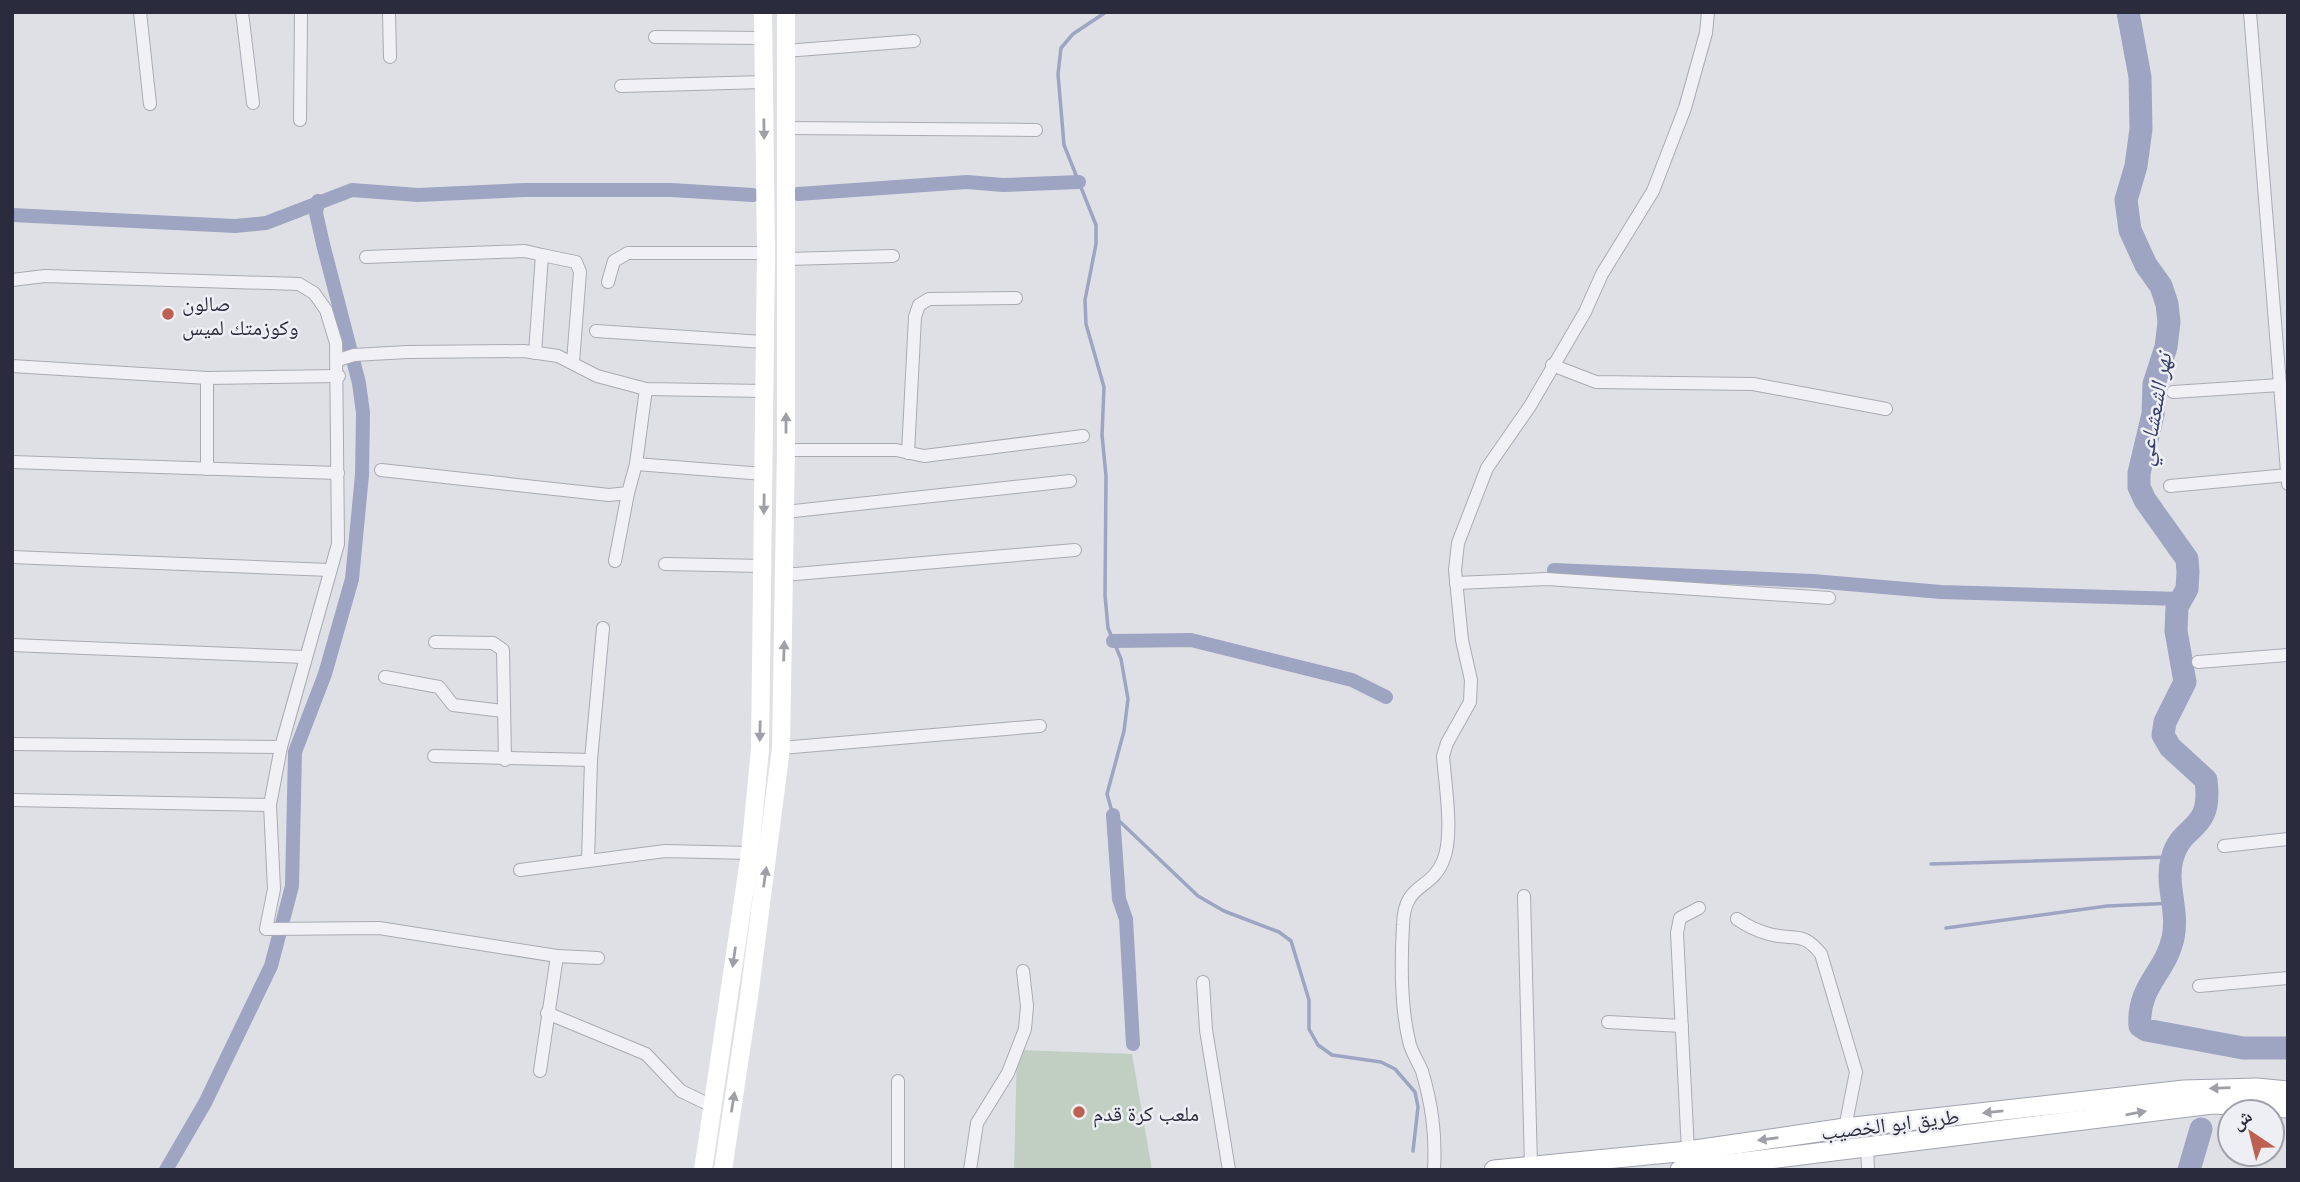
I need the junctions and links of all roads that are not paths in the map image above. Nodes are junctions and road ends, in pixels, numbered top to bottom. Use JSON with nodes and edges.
{"nodes":[{"id":1,"x":140,"y":12,"type":"edge"},
{"id":2,"x":243,"y":12,"type":"edge"},
{"id":3,"x":301,"y":12,"type":"edge"},
{"id":4,"x":389,"y":12,"type":"edge"},
{"id":5,"x":763,"y":12,"type":"edge"},
{"id":6,"x":786,"y":12,"type":"edge"},
{"id":7,"x":1708,"y":12,"type":"edge"},
{"id":8,"x":2250,"y":12,"type":"edge"},
{"id":9,"x":655,"y":37,"type":"dead end"},
{"id":10,"x":763,"y":38,"type":"junction"},
{"id":11,"x":914,"y":41,"type":"dead end"},
{"id":12,"x":785,"y":51,"type":"junction"},
{"id":13,"x":390,"y":57,"type":"dead end"},
{"id":14,"x":764,"y":82,"type":"junction"},
{"id":15,"x":621,"y":86,"type":"dead end"},
{"id":16,"x":253,"y":103,"type":"dead end"},
{"id":17,"x":150,"y":104,"type":"dead end"},
{"id":18,"x":300,"y":120,"type":"dead end"},
{"id":19,"x":786,"y":128,"type":"junction"},
{"id":20,"x":1036,"y":131,"type":"dead end"},
{"id":21,"x":765,"y":253,"type":"junction"},
{"id":22,"x":542,"y":255,"type":"junction"},
{"id":23,"x":893,"y":256,"type":"dead end"},
{"id":24,"x":366,"y":257,"type":"dead end"},
{"id":25,"x":787,"y":259,"type":"junction"},
{"id":26,"x":12,"y":280,"type":"edge"},
{"id":27,"x":608,"y":282,"type":"dead end"},
{"id":28,"x":1016,"y":299,"type":"dead end"},
{"id":29,"x":596,"y":331,"type":"dead end"},
{"id":30,"x":765,"y":342,"type":"junction"},
{"id":31,"x":535,"y":353,"type":"junction"},
{"id":32,"x":346,"y":357,"type":"junction"},
{"id":33,"x":573,"y":362,"type":"junction"},
{"id":34,"x":1552,"y":365,"type":"junction"},
{"id":35,"x":12,"y":366,"type":"edge"},
{"id":36,"x":339,"y":376,"type":"junction"},
{"id":37,"x":207,"y":377,"type":"junction"},
{"id":38,"x":2280,"y":385,"type":"junction"},
{"id":39,"x":646,"y":389,"type":"junction"},
{"id":40,"x":765,"y":391,"type":"junction"},
{"id":41,"x":2173,"y":393,"type":"dead end"},
{"id":42,"x":1886,"y":409,"type":"dead end"},
{"id":43,"x":1083,"y":436,"type":"dead end"},
{"id":44,"x":786,"y":450,"type":"junction"},
{"id":45,"x":908,"y":453,"type":"junction"},
{"id":46,"x":12,"y":462,"type":"edge"},
{"id":47,"x":636,"y":464,"type":"junction"},
{"id":48,"x":207,"y":469,"type":"junction"},
{"id":49,"x":381,"y":470,"type":"dead end"},
{"id":50,"x":338,"y":473,"type":"junction"},
{"id":51,"x":764,"y":474,"type":"junction"},
{"id":52,"x":2287,"y":475,"type":"edge"},
{"id":53,"x":1070,"y":481,"type":"dead end"},
{"id":54,"x":2288,"y":484,"type":"edge"},
{"id":55,"x":2170,"y":485,"type":"dead end"},
{"id":56,"x":628,"y":493,"type":"junction"},
{"id":57,"x":785,"y":512,"type":"junction"},
{"id":58,"x":1075,"y":550,"type":"dead end"},
{"id":59,"x":12,"y":557,"type":"edge"},
{"id":60,"x":615,"y":561,"type":"dead end"},
{"id":61,"x":665,"y":564,"type":"dead end"},
{"id":62,"x":763,"y":566,"type":"junction"},
{"id":63,"x":330,"y":570,"type":"junction"},
{"id":64,"x":784,"y":575,"type":"junction"},
{"id":65,"x":1456,"y":583,"type":"junction"},
{"id":66,"x":1829,"y":598,"type":"dead end"},
{"id":67,"x":603,"y":628,"type":"dead end"},
{"id":68,"x":435,"y":642,"type":"dead end"},
{"id":69,"x":12,"y":645,"type":"edge"},
{"id":70,"x":2288,"y":655,"type":"edge"},
{"id":71,"x":304,"y":657,"type":"junction"},
{"id":72,"x":2198,"y":662,"type":"dead end"},
{"id":73,"x":385,"y":677,"type":"dead end"},
{"id":74,"x":503,"y":711,"type":"junction"},
{"id":75,"x":1040,"y":726,"type":"dead end"},
{"id":76,"x":12,"y":744,"type":"edge"},
{"id":77,"x":281,"y":747,"type":"junction"},
{"id":78,"x":781,"y":748,"type":"junction"},
{"id":79,"x":434,"y":756,"type":"dead end"},
{"id":80,"x":505,"y":760,"type":"junction"},
{"id":81,"x":591,"y":760,"type":"junction"},
{"id":82,"x":12,"y":800,"type":"edge"},
{"id":83,"x":271,"y":805,"type":"junction"},
{"id":84,"x":2288,"y":839,"type":"edge"},
{"id":85,"x":2224,"y":846,"type":"dead end"},
{"id":86,"x":750,"y":853,"type":"junction"},
{"id":87,"x":588,"y":860,"type":"junction"},
{"id":88,"x":520,"y":870,"type":"dead end"},
{"id":89,"x":1524,"y":896,"type":"dead end"},
{"id":90,"x":1699,"y":908,"type":"dead end"},
{"id":91,"x":1737,"y":919,"type":"dead end"},
{"id":92,"x":558,"y":956,"type":"junction"},
{"id":93,"x":598,"y":958,"type":"dead end"},
{"id":94,"x":1023,"y":971,"type":"dead end"},
{"id":95,"x":2288,"y":978,"type":"edge"},
{"id":96,"x":1203,"y":982,"type":"dead end"},
{"id":97,"x":2199,"y":986,"type":"dead end"},
{"id":98,"x":547,"y":1013,"type":"junction"},
{"id":99,"x":1608,"y":1022,"type":"dead end"},
{"id":100,"x":1682,"y":1026,"type":"junction"},
{"id":101,"x":540,"y":1071,"type":"dead end"},
{"id":102,"x":898,"y":1081,"type":"dead end"},
{"id":103,"x":2288,"y":1091,"type":"edge"},
{"id":104,"x":712,"y":1106,"type":"junction"},
{"id":105,"x":2288,"y":1108,"type":"edge"},
{"id":106,"x":2099,"y":1110,"type":"junction"},
{"id":107,"x":1845,"y":1128,"type":"junction"},
{"id":108,"x":1867,"y":1144,"type":"junction"},
{"id":109,"x":1688,"y":1151,"type":"junction"},
{"id":110,"x":1531,"y":1166,"type":"junction"},
{"id":111,"x":703,"y":1170,"type":"edge"},
{"id":112,"x":723,"y":1170,"type":"edge"},
{"id":113,"x":898,"y":1170,"type":"edge"},
{"id":114,"x":970,"y":1170,"type":"edge"},
{"id":115,"x":1229,"y":1170,"type":"edge"},
{"id":116,"x":1434,"y":1170,"type":"edge"},
{"id":117,"x":1494,"y":1170,"type":"edge"},
{"id":118,"x":1680,"y":1170,"type":"edge"},
{"id":119,"x":1868,"y":1170,"type":"edge"}],
"edges":[{"from":1,"to":17,"type":"street"},
{"from":2,"to":16,"type":"street"},
{"from":3,"to":18,"type":"street"},
{"from":4,"to":13,"type":"street"},
{"from":5,"to":10,"type":"main road"},
{"from":6,"to":12,"type":"main road"},
{"from":7,"to":34,"type":"street"},
{"from":8,"to":38,"type":"street"},
{"from":9,"to":10,"type":"street"},
{"from":10,"to":14,"type":"main road"},
{"from":11,"to":12,"type":"street"},
{"from":12,"to":19,"type":"main road"},
{"from":14,"to":15,"type":"street"},
{"from":14,"to":21,"type":"main road","one_way":true},
{"from":19,"to":20,"type":"street"},
{"from":19,"to":25,"type":"main road"},
{"from":21,"to":27,"type":"street"},
{"from":21,"to":30,"type":"main road"},
{"from":22,"to":24,"type":"street"},
{"from":22,"to":31,"type":"street"},
{"from":22,"to":33,"type":"street"},
{"from":23,"to":25,"type":"street"},
{"from":44,"to":25,"type":"main road","one_way":true},
{"from":26,"to":32,"type":"street"},
{"from":28,"to":45,"type":"street"},
{"from":29,"to":30,"type":"street"},
{"from":30,"to":40,"type":"main road"},
{"from":31,"to":32,"type":"street"},
{"from":31,"to":33,"type":"street"},
{"from":32,"to":36,"type":"street"},
{"from":33,"to":39,"type":"street"},
{"from":34,"to":42,"type":"street"},
{"from":34,"to":65,"type":"street"},
{"from":35,"to":37,"type":"street"},
{"from":36,"to":37,"type":"street"},
{"from":36,"to":50,"type":"street"},
{"from":37,"to":48,"type":"street"},
{"from":38,"to":41,"type":"street"},
{"from":38,"to":52,"type":"street"},
{"from":39,"to":40,"type":"street"},
{"from":39,"to":47,"type":"street"},
{"from":40,"to":51,"type":"main road"},
{"from":43,"to":45,"type":"street"},
{"from":44,"to":45,"type":"street"},
{"from":44,"to":57,"type":"main road"},
{"from":46,"to":48,"type":"street"},
{"from":47,"to":51,"type":"street"},
{"from":47,"to":56,"type":"street"},
{"from":48,"to":50,"type":"street"},
{"from":49,"to":56,"type":"street"},
{"from":50,"to":63,"type":"street"},
{"from":51,"to":62,"type":"main road","one_way":true},
{"from":52,"to":54,"type":"street"},
{"from":52,"to":55,"type":"street"},
{"from":53,"to":57,"type":"street"},
{"from":56,"to":60,"type":"street"},
{"from":57,"to":64,"type":"main road"},
{"from":58,"to":64,"type":"street"},
{"from":59,"to":63,"type":"street"},
{"from":61,"to":62,"type":"street"},
{"from":62,"to":86,"type":"main road","one_way":true},
{"from":63,"to":71,"type":"street"},
{"from":78,"to":64,"type":"main road","one_way":true},
{"from":65,"to":66,"type":"street"},
{"from":65,"to":116,"type":"street"},
{"from":67,"to":81,"type":"street"},
{"from":68,"to":74,"type":"street"},
{"from":69,"to":71,"type":"street"},
{"from":70,"to":72,"type":"street"},
{"from":71,"to":77,"type":"street"},
{"from":73,"to":74,"type":"street"},
{"from":74,"to":80,"type":"street"},
{"from":75,"to":78,"type":"street"},
{"from":76,"to":77,"type":"street"},
{"from":77,"to":83,"type":"street"},
{"from":112,"to":78,"type":"main road","one_way":true},
{"from":79,"to":80,"type":"street"},
{"from":80,"to":81,"type":"street"},
{"from":81,"to":87,"type":"street"},
{"from":82,"to":83,"type":"street"},
{"from":83,"to":92,"type":"street"},
{"from":84,"to":85,"type":"street"},
{"from":86,"to":87,"type":"street"},
{"from":86,"to":104,"type":"main road","one_way":true},
{"from":87,"to":88,"type":"street"},
{"from":89,"to":110,"type":"street"},
{"from":90,"to":100,"type":"street"},
{"from":91,"to":107,"type":"street"},
{"from":92,"to":93,"type":"street"},
{"from":92,"to":98,"type":"street"},
{"from":94,"to":114,"type":"street"},
{"from":95,"to":97,"type":"street"},
{"from":96,"to":115,"type":"street"},
{"from":98,"to":101,"type":"street"},
{"from":98,"to":104,"type":"street"},
{"from":99,"to":100,"type":"street"},
{"from":100,"to":109,"type":"street"},
{"from":102,"to":113,"type":"street"},
{"from":103,"to":106,"type":"main road","name":"طريق ابو الخصيب","one_way":true},
{"from":104,"to":111,"type":"main road"},
{"from":106,"to":105,"type":"main road","name":"طريق ابو الخصيب","one_way":true},
{"from":106,"to":107,"type":"main road","name":"طريق ابو الخصيب","one_way":true},
{"from":106,"to":108,"type":"main road","name":"طريق ابو الخصيب"},
{"from":107,"to":109,"type":"main road","name":"طريق ابو الخصيب","one_way":true},
{"from":108,"to":118,"type":"main road","name":"طريق ابو الخصيب"},
{"from":108,"to":119,"type":"street"},
{"from":109,"to":110,"type":"main road","name":"طريق ابو الخصيب"},
{"from":110,"to":117,"type":"main road","name":"طريق ابو الخصيب"}]}
